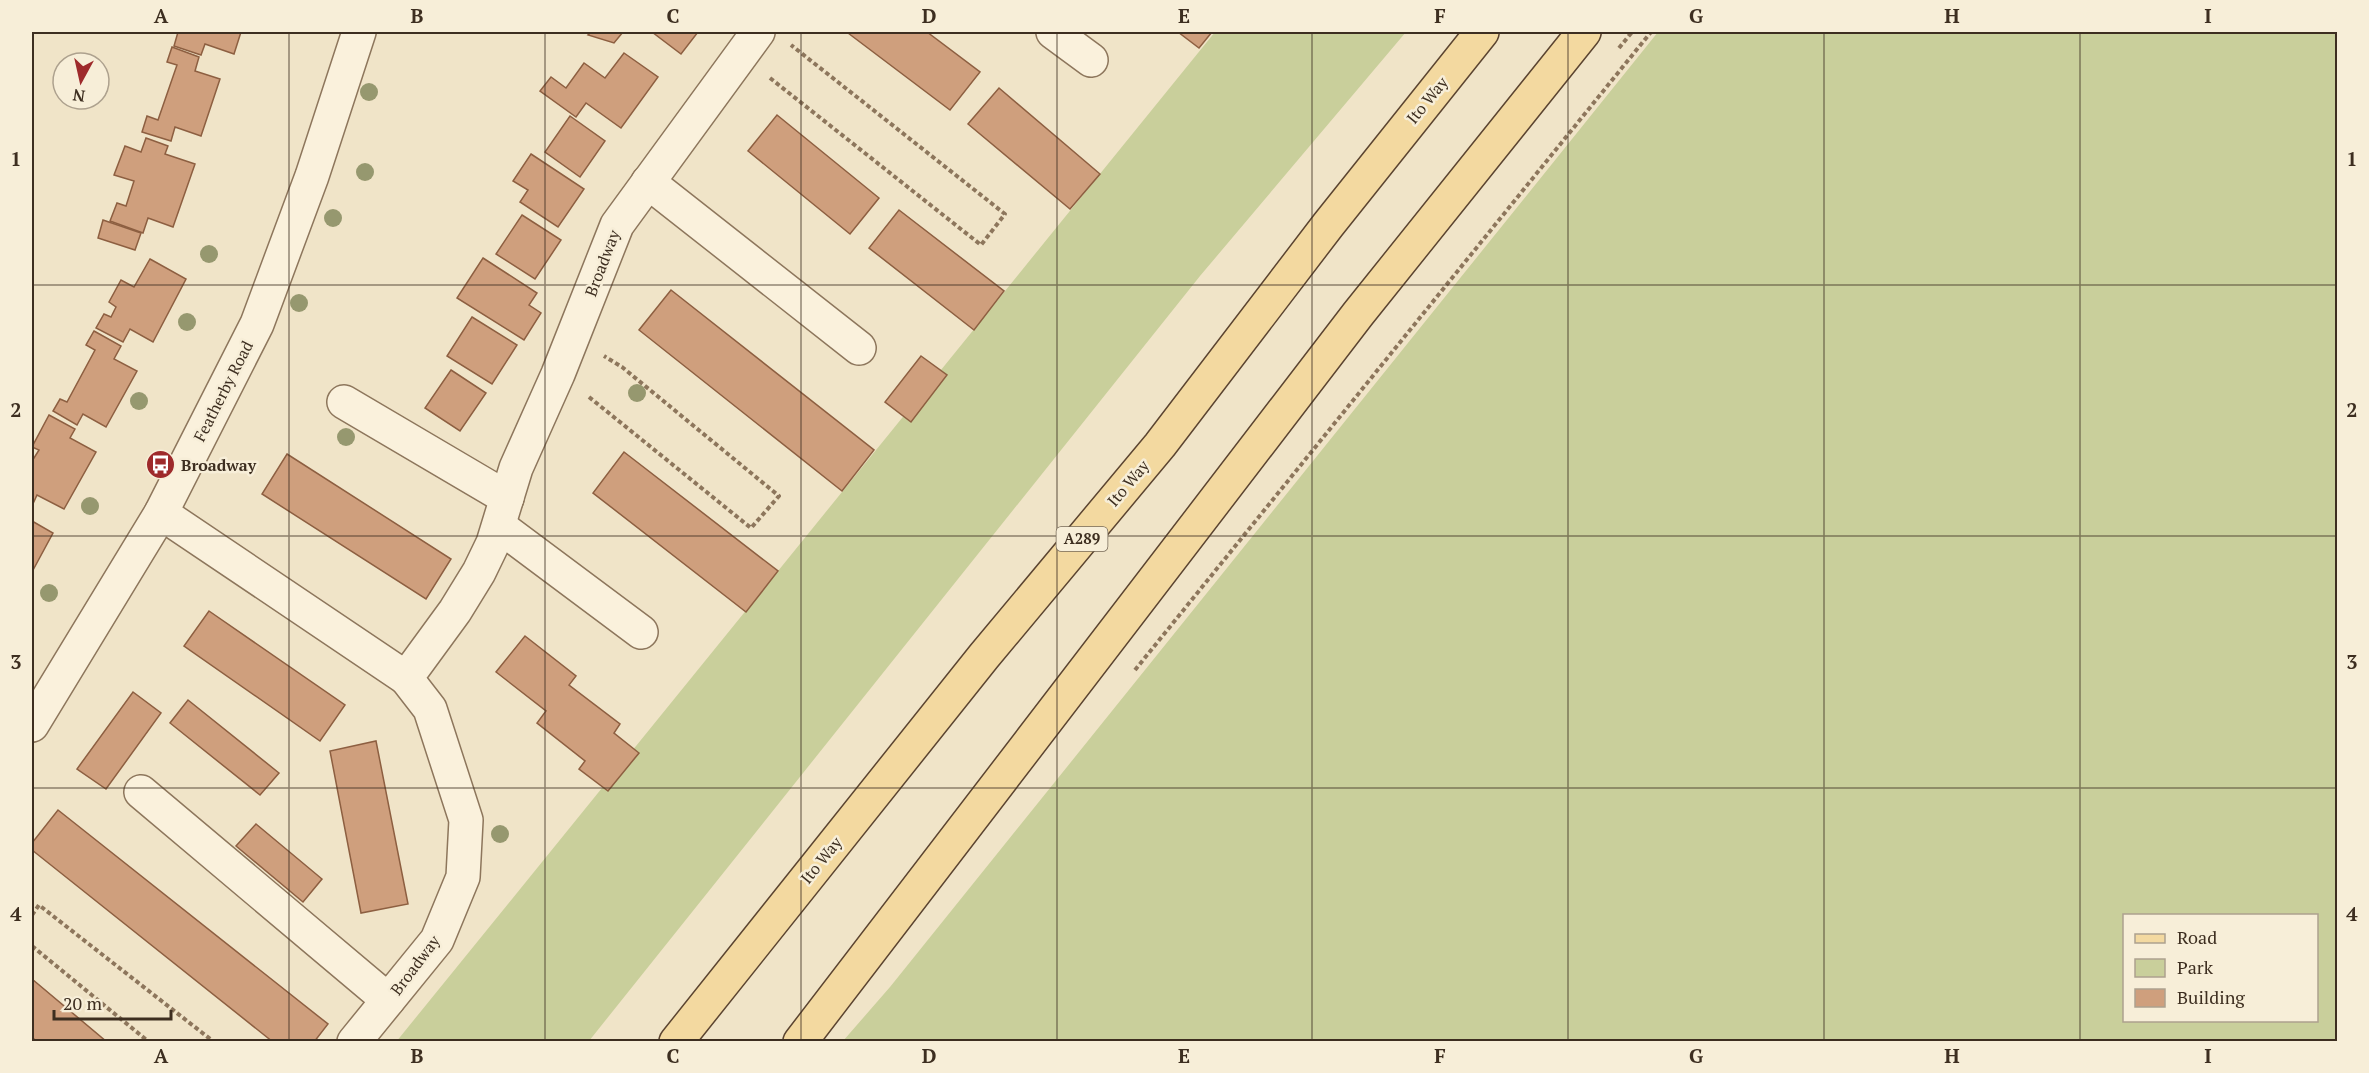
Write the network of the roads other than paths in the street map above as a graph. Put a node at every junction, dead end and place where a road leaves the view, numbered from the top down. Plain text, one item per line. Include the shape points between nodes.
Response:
1 (359, 32) edge
2 (1053, 32) edge
3 (1482, 32) edge
4 (1584, 32) edge
5 (761, 42) edge
6 (1091, 60) dead end
7 (648, 182) junction
8 (859, 348) dead end
9 (344, 402) dead end
10 (503, 512) junction
11 (161, 513) junction
12 (641, 632) dead end
13 (406, 678) junction
14 (32, 725) edge
15 (141, 792) dead end
16 (388, 1000) junction
17 (354, 1041) edge
18 (676, 1041) edge
19 (800, 1041) edge

1 - 11 street, Featherby Road via 312,176 257,324
2 - 6 street
3 - 18 main road, Ito Way / A289 via 1160,445 984,656
4 - 19 main road via 1358,314
5 - 7 street, Broadway
7 - 8 street
7 - 10 street, Broadway via 617,225 555,382 516,468
9 - 10 street
10 - 12 street
10 - 13 street, Broadway via 474,581
11 - 13 street, Broadway
11 - 14 street, Featherby Road
13 - 16 street, Broadway via 430,709 466,820 463,877 437,940
15 - 16 street
16 - 17 street, Broadway

